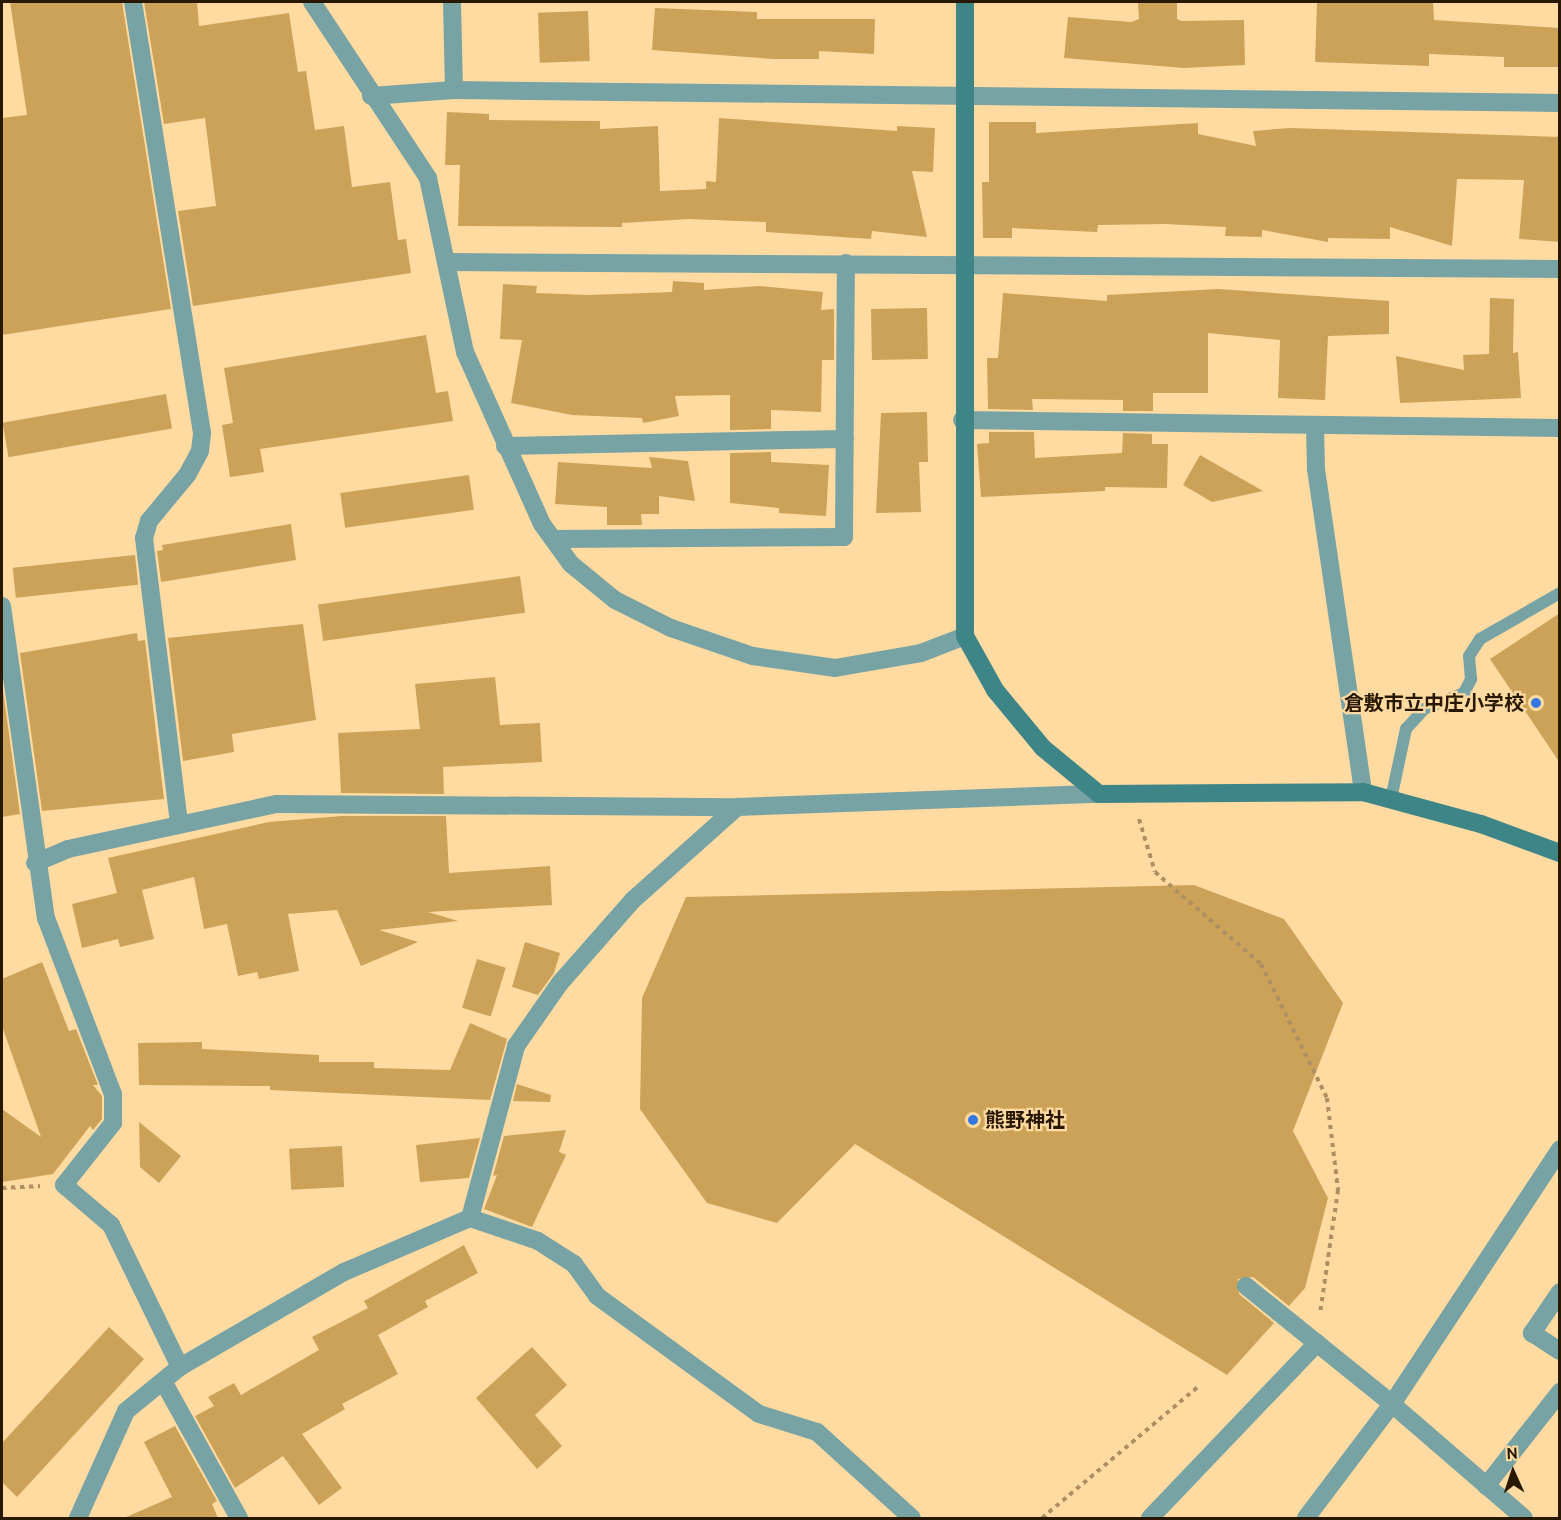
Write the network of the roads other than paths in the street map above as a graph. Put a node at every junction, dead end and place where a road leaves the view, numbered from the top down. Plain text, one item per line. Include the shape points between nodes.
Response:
1 (133, 2) edge
2 (312, 2) edge
3 (452, 2) edge
4 (964, 2) edge
5 (454, 90) junction
6 (964, 95) junction
7 (371, 96) junction
8 (1560, 103) edge
9 (446, 262) junction
10 (846, 263) junction
11 (963, 263) junction
12 (1560, 269) edge
13 (962, 420) junction
14 (1315, 427) junction
15 (1560, 428) edge
16 (845, 439) junction
17 (505, 446) junction
18 (553, 539) junction
19 (1560, 593) edge
20 (2, 606) edge
21 (965, 636) junction
22 (1363, 792) junction
23 (1099, 794) junction
24 (1391, 799) junction
25 (737, 807) junction
26 (179, 824) junction
27 (1560, 853) edge
28 (35, 863) junction
29 (1560, 1149) edge
30 (470, 1218) junction
31 (1246, 1286) dead end
32 (1560, 1292) edge
33 (1317, 1343) junction
34 (1560, 1351) edge
35 (180, 1367) junction
36 (163, 1381) junction
37 (1560, 1392) edge
38 (1392, 1404) junction
39 (1486, 1486) junction
40 (78, 1518) edge
41 (239, 1518) edge
42 (912, 1518) edge
43 (1150, 1518) edge
44 (1306, 1518) edge
45 (1524, 1518) edge

1 - 26 street via 202,435 200,451 188,475 149,521 144,538
2 - 7 street
3 - 5 street
4 - 6 street
5 - 6 street
5 - 7 street
6 - 8 street
6 - 11 street
7 - 9 street via 428,178
9 - 10 street
9 - 17 street via 465,352
10 - 11 street
10 - 16 street
11 - 12 street
11 - 13 street
13 - 14 street
13 - 21 street
14 - 15 street
14 - 22 street via 1316,469
16 - 17 street
16 - 18 street via 844,537
17 - 18 street
18 - 21 street via 571,564 615,600 671,628 753,656 835,668 921,653
19 - 24 lane via 1480,639 1469,656 1471,679 1464,693 1424,709 1406,729
20 - 28 street
21 - 23 street via 995,690 1043,748
22 - 23 street
22 - 24 street
23 - 25 street
24 - 27 street via 1481,824
25 - 26 street via 276,804
25 - 30 street via 633,900 560,983 516,1046
26 - 28 street via 68,849
28 - 35 street via 46,918 113,1094 113,1123 64,1185 111,1225
29 - 38 street
30 - 35 street via 344,1272
30 - 42 street via 538,1241 574,1264 597,1296 759,1414 817,1432
31 - 33 street
32 - 34 street via 1532,1333
33 - 38 street
33 - 43 street
35 - 36 street
36 - 40 street via 126,1411
36 - 41 street
37 - 39 street
38 - 39 street
38 - 44 street
39 - 45 street

